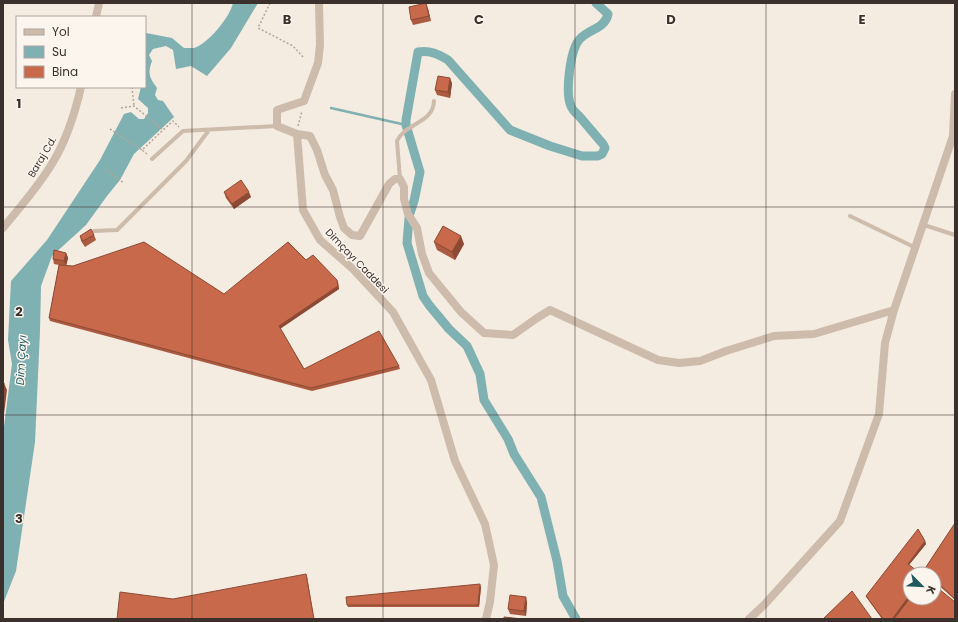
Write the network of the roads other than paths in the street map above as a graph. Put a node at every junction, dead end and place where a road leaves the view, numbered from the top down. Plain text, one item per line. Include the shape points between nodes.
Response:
1 (99, 3) edge
2 (319, 3) edge
3 (96, 16) edge
4 (81, 88) edge
5 (955, 94) edge
6 (434, 101) dead end
7 (277, 126) junction
8 (210, 130) junction
9 (297, 134) junction
10 (152, 159) road end
11 (400, 179) junction
12 (850, 216) dead end
13 (924, 225) junction
14 (3, 228) edge
15 (94, 231) edge
16 (955, 235) edge
17 (916, 248) junction
18 (894, 310) junction
19 (486, 619) edge
20 (749, 619) edge

1 - 3 street
2 - 7 street via 318,63 304,101 277,110
4 - 14 street, Baraj Cd. via 69,130 53,162
5 - 13 street via 953,136
6 - 11 lane via 434,109 430,115 404,130 397,141
7 - 8 lane
7 - 9 street
8 - 10 lane via 183,131
8 - 15 lane via 186,161 117,230
9 - 11 street via 310,136 333,190 344,228 352,235 360,236 389,184 395,179
9 - 19 street, Dimçayı Caddesi via 304,210 320,240 353,269 393,312 431,380 455,461 485,524 494,565
11 - 18 street via 409,216 417,228 422,254 430,273 461,312 484,333 513,335 550,310 658,360 679,363 700,361 774,336 814,334
12 - 17 lane
13 - 16 lane
13 - 17 street
17 - 18 street
18 - 20 street via 885,342 879,414 840,521

